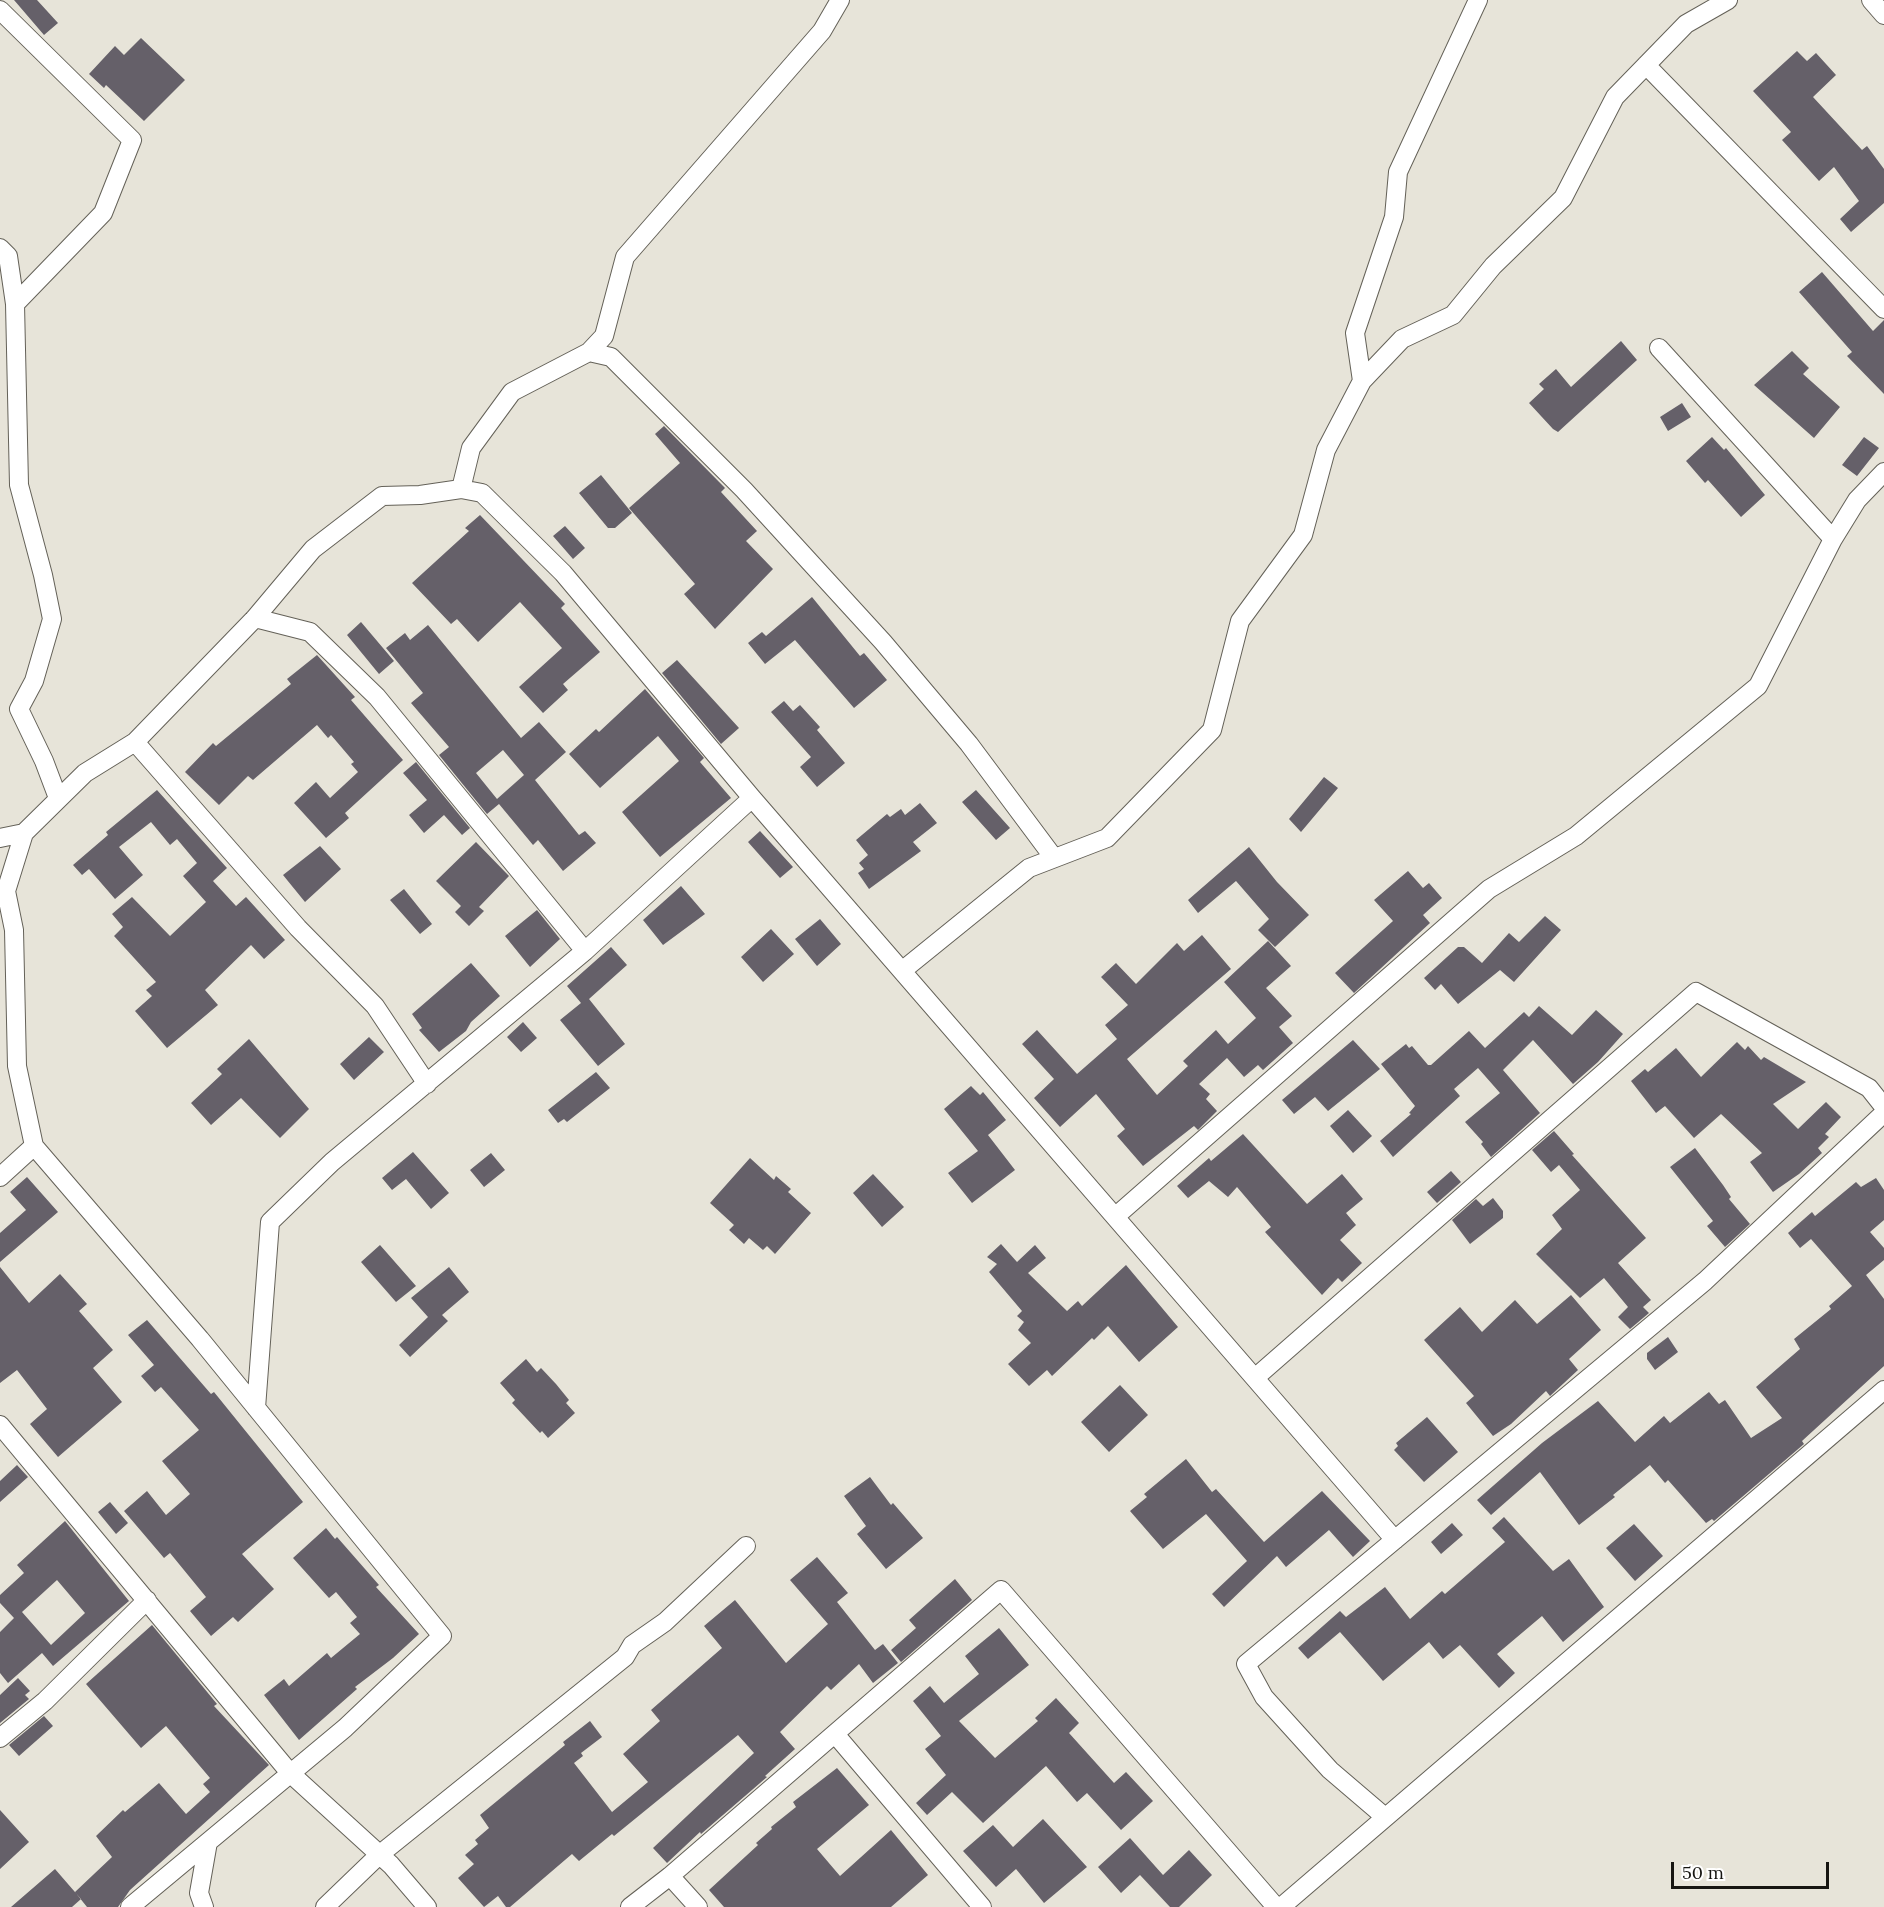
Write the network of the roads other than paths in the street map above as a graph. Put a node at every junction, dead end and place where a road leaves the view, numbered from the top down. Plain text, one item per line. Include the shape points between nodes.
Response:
1 (840, 0) edge
2 (1478, 0) edge
3 (1728, 0) edge
4 (1871, 0) edge
5 (0, 10) edge
6 (1884, 15) edge
7 (1646, 65) junction
8 (0, 248) edge
9 (15, 304) junction
10 (1884, 309) edge
11 (1659, 348) dead end
12 (588, 352) junction
13 (1362, 381) junction
14 (1884, 472) edge
15 (460, 489) junction
16 (1833, 538) junction
17 (255, 618) junction
18 (135, 742) junction
19 (58, 798) junction
20 (752, 798) junction
21 (24, 833) junction
22 (0, 838) edge
23 (1054, 858) junction
24 (585, 951) junction
25 (903, 970) junction
26 (427, 1084) junction
27 (1884, 1107) edge
28 (1884, 1113) edge
29 (34, 1146) junction
30 (0, 1177) edge
31 (1116, 1216) junction
32 (1256, 1377) junction
33 (1884, 1390) edge
34 (256, 1408) junction
35 (4, 1437) edge
36 (1395, 1540) junction
37 (746, 1546) dead end
38 (147, 1600) junction
39 (835, 1734) junction
40 (0, 1738) edge
41 (290, 1773) junction
42 (1385, 1817) junction
43 (208, 1842) junction
44 (379, 1855) junction
45 (670, 1876) junction
46 (130, 1907) edge
47 (204, 1907) edge
48 (325, 1907) edge
49 (427, 1907) edge
50 (630, 1907) edge
51 (698, 1907) edge
52 (982, 1907) edge
53 (1279, 1907) edge

1 - 12 street via 822,31 625,257 603,336
2 - 13 street via 1398,172 1394,217 1355,333
3 - 7 street via 1686,24
4 - 6 street
5 - 9 street via 132,140 103,213
7 - 10 street
7 - 13 street via 1615,97 1563,198 1493,266 1453,315 1402,339
8 - 9 street via 8,256
9 - 19 street via 19,485 52,619 34,681 19,709
11 - 16 street
12 - 15 street via 513,392 471,448
12 - 23 street via 611,357 744,489 969,744
13 - 23 street via 1326,450 1303,535 1240,621 1212,730 1107,838
14 - 16 street via 1857,500
15 - 17 street via 382,496 313,549
15 - 20 street via 482,494 563,573
16 - 31 street via 1758,686 1576,836 1490,889
17 - 18 street
17 - 24 street via 310,632 378,697
18 - 19 street via 86,773
18 - 26 street via 298,928 375,1006
19 - 21 street
20 - 24 street
20 - 25 street
21 - 22 street
21 - 29 street via 6,891 14,930 17,1066
23 - 25 street via 1029,868
24 - 26 street
25 - 31 street
26 - 34 street via 333,1162 270,1222
27 - 32 street via 1869,1088 1696,992
28 - 36 street via 1705,1281
29 - 30 street
29 - 34 street
31 - 32 street
32 - 36 street
33 - 42 street
34 - 41 street via 442,1636 345,1728
35 - 38 street
36 - 42 street via 1246,1664 1264,1697 1330,1770
37 - 44 street via 665,1622 632,1645 625,1657
38 - 40 street via 45,1701
38 - 41 street
39 - 45 street
39 - 52 street
39 - 53 street via 1001,1590
41 - 43 street
41 - 44 street
42 - 53 street
43 - 46 street
43 - 47 street via 198,1893
44 - 48 street
44 - 49 street
45 - 50 street
45 - 51 street

